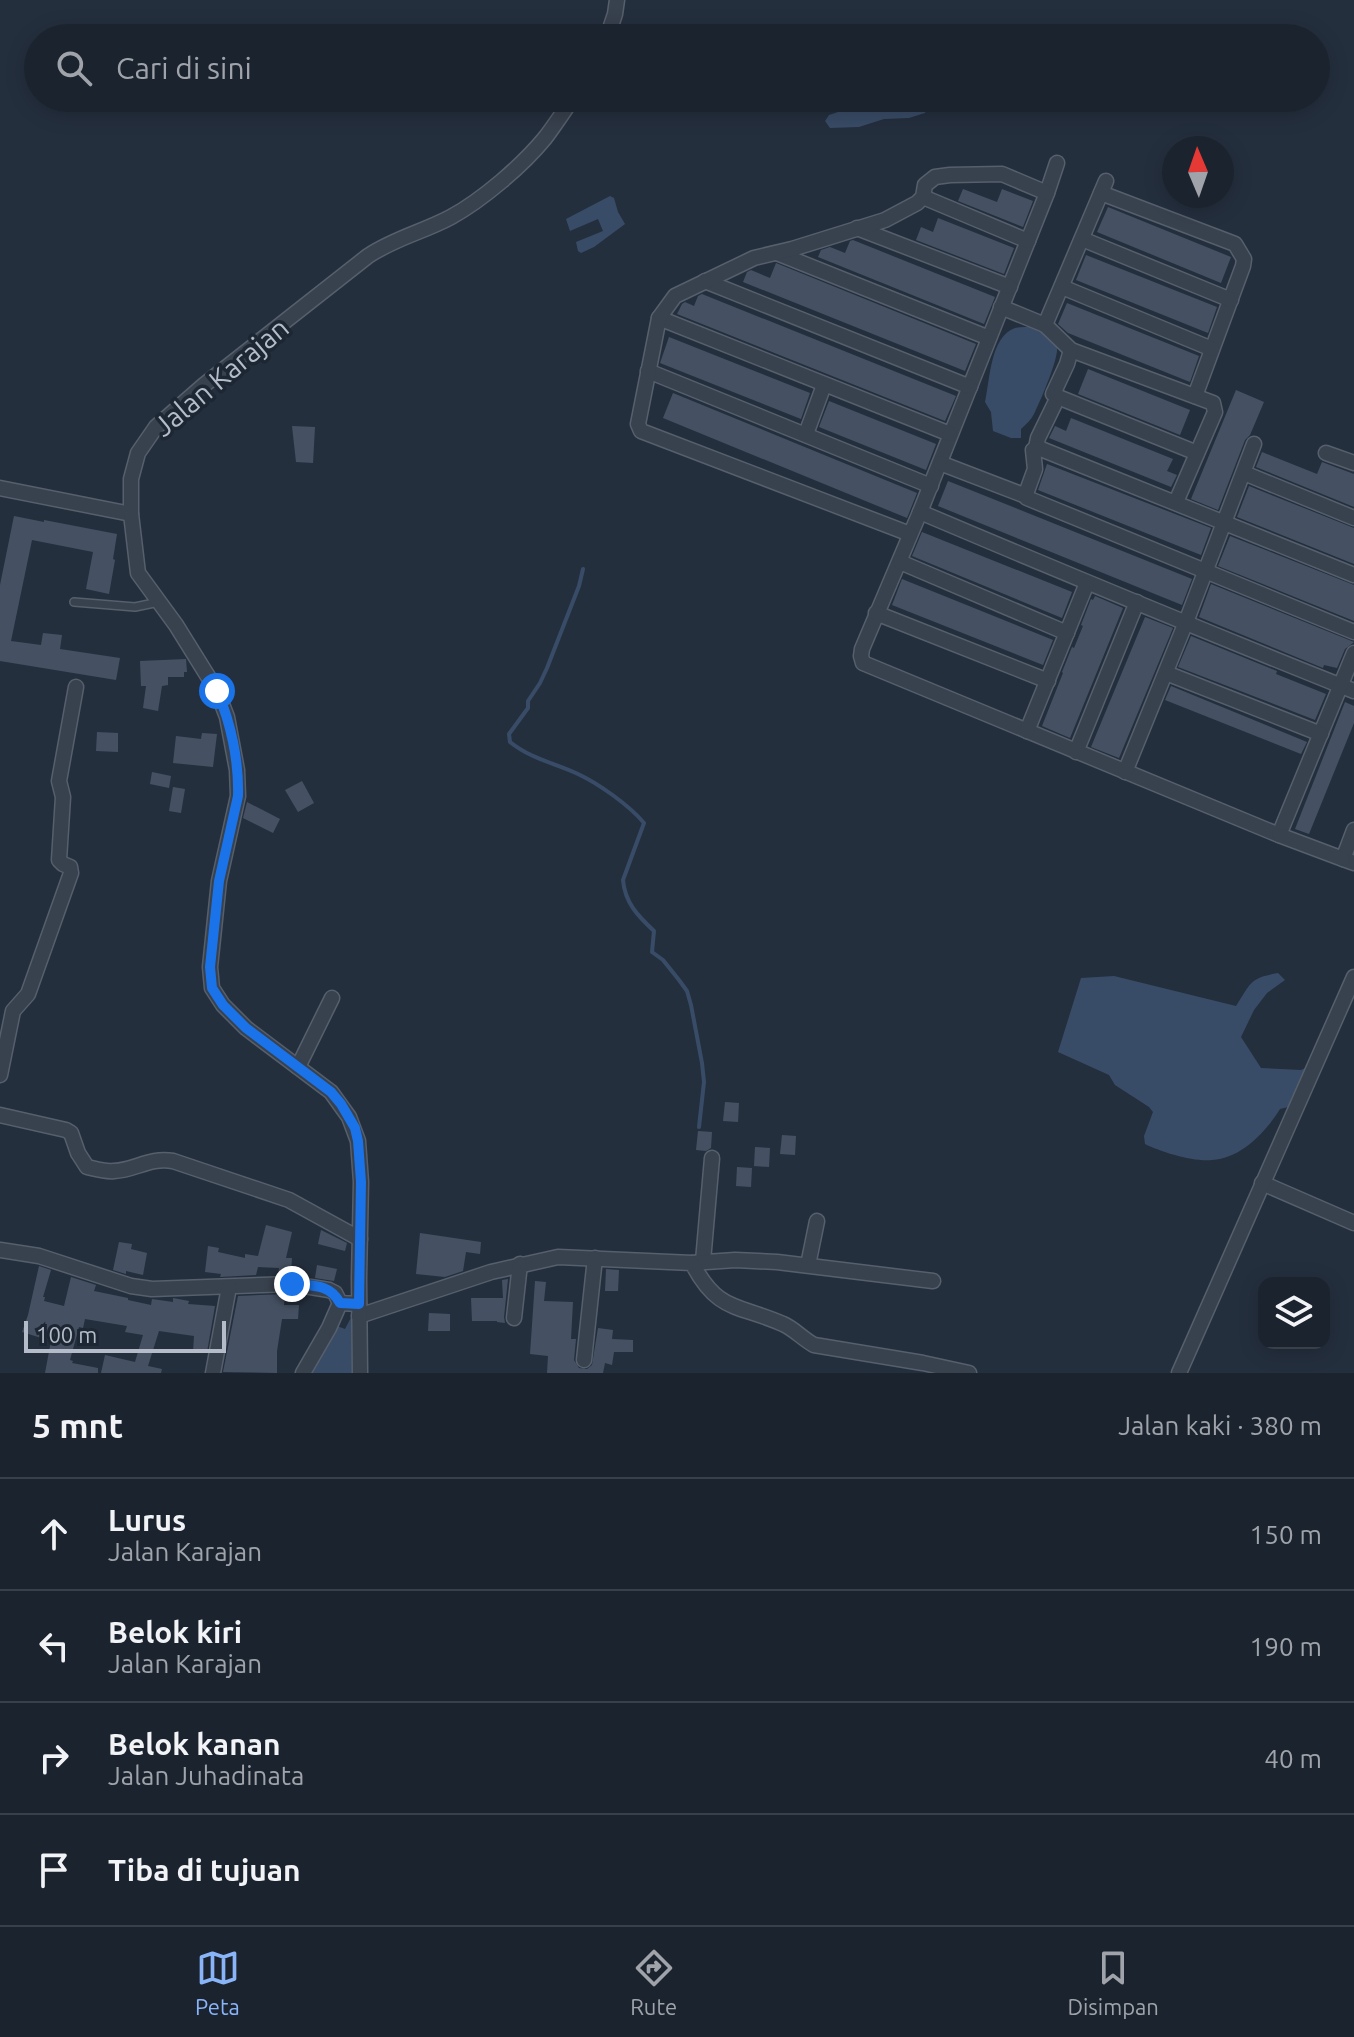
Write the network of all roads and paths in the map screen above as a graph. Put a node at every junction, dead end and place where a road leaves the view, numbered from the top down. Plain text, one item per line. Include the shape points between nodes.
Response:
1 (617, 0) edge
2 (612, 24) edge
3 (563, 112) edge
4 (1057, 163) dead end
5 (1047, 193) junction
6 (923, 197) junction
7 (857, 228) junction
8 (1082, 239) junction
9 (1028, 241) junction
10 (777, 253) junction
11 (705, 281) junction
12 (1010, 287) junction
13 (1062, 287) junction
14 (1231, 300) junction
15 (1001, 307) junction
16 (659, 318) junction
17 (1045, 325) junction
18 (989, 338) junction
19 (1212, 349) junction
20 (1071, 350) junction
21 (648, 371) junction
22 (824, 385) junction
23 (970, 387) junction
24 (1195, 396) junction
25 (1058, 397) junction
26 (806, 434) junction
27 (950, 434) junction
28 (1254, 444) dead end
29 (1036, 448) junction
30 (1197, 453) junction
31 (1326, 453) dead end
32 (940, 463) junction
33 (1354, 463) edge
34 (1244, 473) junction
35 (931, 486) junction
36 (0, 488) edge
37 (1026, 496) junction
38 (1176, 502) junction
39 (920, 512) junction
40 (131, 514) junction
41 (1354, 518) edge
42 (1224, 521) junction
43 (910, 534) junction
44 (900, 562) junction
45 (1206, 571) junction
46 (1354, 575) edge
47 (1087, 583) junction
48 (74, 602) dead end
49 (159, 602) junction
50 (1137, 602) junction
51 (876, 613) junction
52 (1186, 622) junction
53 (1354, 632) edge
54 (1067, 633) junction
55 (1354, 653) edge
56 (1166, 673) junction
57 (1048, 681) junction
58 (76, 687) dead end
59 (1347, 688) edge
60 (1027, 731) junction
61 (1321, 734) junction
62 (1076, 752) junction
63 (1125, 772) junction
64 (1354, 830) edge
65 (1279, 835) junction
66 (1348, 861) edge
67 (1354, 977) edge
68 (332, 998) dead end
69 (298, 1067) junction
70 (0, 1075) edge
71 (0, 1115) edge
72 (712, 1158) dead end
73 (1262, 1183) junction
74 (817, 1221) dead end
75 (1354, 1223) edge
76 (360, 1239) junction
77 (0, 1250) edge
78 (595, 1258) junction
79 (698, 1262) junction
80 (520, 1264) junction
81 (808, 1265) junction
82 (933, 1281) dead end
83 (229, 1287) junction
84 (340, 1303) junction
85 (359, 1310) junction
86 (514, 1318) dead end
87 (584, 1360) dead end
88 (213, 1373) edge
89 (303, 1373) edge
90 (360, 1373) edge
91 (969, 1373) edge
92 (1179, 1373) edge

1 - 2 street
3 - 40 street, Jalan Karajan via 543,140 473,204 385,244 156,427 135,461
4 - 5 street
5 - 6 street via 1002,174 950,175 927,181
5 - 9 street
6 - 7 street via 885,220
6 - 9 street
7 - 10 street
7 - 12 street
8 - 13 street
8 - 14 street
8 - 14 street via 1104,187 1235,244 1244,259
9 - 12 street
10 - 11 street
10 - 18 street
11 - 16 street via 675,296
11 - 23 street
12 - 15 street
13 - 17 street
13 - 19 street
14 - 19 street
15 - 17 street
15 - 18 street
16 - 21 street
16 - 22 street
17 - 20 street
18 - 23 street
19 - 24 street
20 - 24 street
20 - 25 street via 1053,394
21 - 26 street
21 - 43 street via 641,431
22 - 26 street
22 - 27 street
23 - 27 street
24 - 30 street via 1213,403 1215,412
25 - 29 street
25 - 30 street
26 - 35 street
27 - 32 street
28 - 34 street
29 - 37 street
29 - 38 street
30 - 38 street
31 - 33 street
32 - 35 street
32 - 37 street
34 - 41 street
34 - 42 street
35 - 39 street
36 - 40 street
37 - 45 street
38 - 42 street
39 - 43 street
39 - 47 street
40 - 49 street, Jalan Karajan via 138,573
42 - 45 street
42 - 46 street
43 - 44 street
44 - 51 street
44 - 54 street
45 - 52 street
45 - 53 street
47 - 50 street
47 - 54 street
48 - 49 lane via 135,607
49 - 69 street, Jalan Karajan via 217,691 237,770 238,796 219,881 212,988 246,1028
50 - 52 street
50 - 62 street
51 - 57 street
51 - 60 street via 862,649 863,663
52 - 56 street
52 - 59 street
54 - 57 street
55 - 59 street
56 - 61 street
56 - 63 street
57 - 60 street
58 - 70 street via 59,781 59,860 70,867 70,876 28,994 13,1011
59 - 61 street
60 - 62 street
61 - 65 street
62 - 63 street
63 - 65 street
64 - 66 street
65 - 66 street
67 - 73 street
68 - 69 street
69 - 76 street, Jalan Karajan via 331,1092 355,1128
71 - 76 street via 66,1130 87,1167 110,1172 154,1160 173,1161 289,1200
72 - 79 street
73 - 75 street
73 - 92 street
74 - 81 street
76 - 85 street, Jalan Karajan
77 - 83 street via 39,1256 141,1288
78 - 79 street
78 - 80 street
78 - 87 street
79 - 81 street
79 - 91 street via 705,1286 722,1302 787,1325 814,1345
80 - 85 street
80 - 86 street
81 - 82 street
83 - 84 street via 323,1288 335,1293
83 - 88 street
84 - 85 street
84 - 89 street
85 - 90 street, Jalan Karajan

